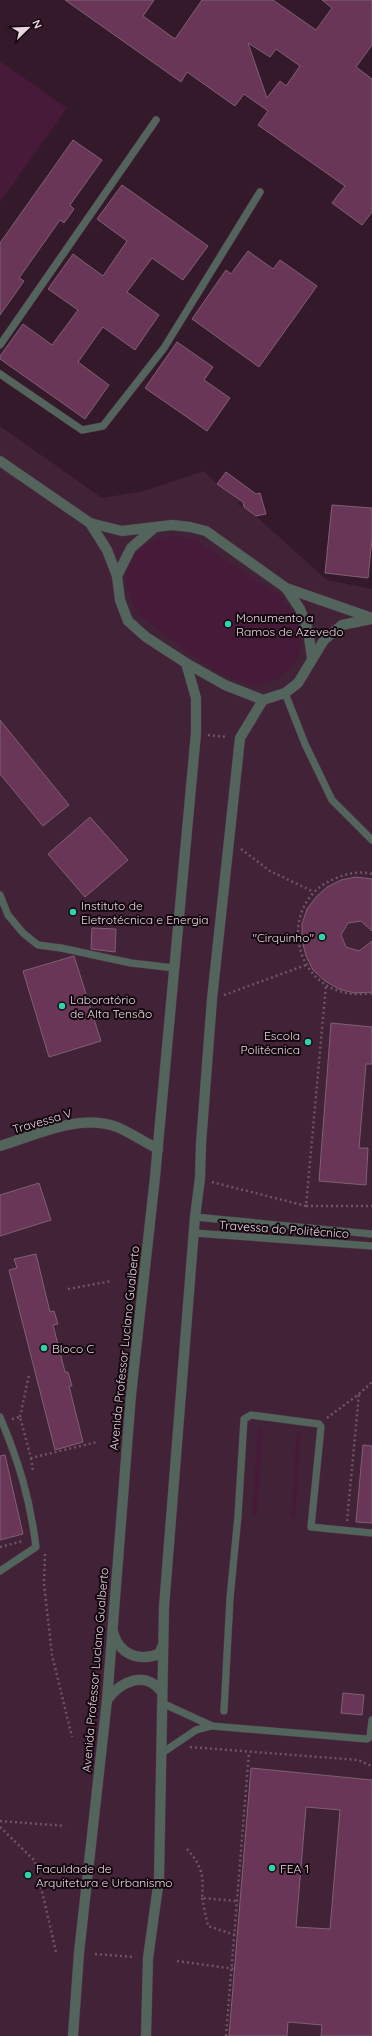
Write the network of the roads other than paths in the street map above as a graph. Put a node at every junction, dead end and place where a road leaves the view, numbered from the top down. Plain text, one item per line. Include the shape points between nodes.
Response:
1 (156, 120) dead end
2 (260, 192) dead end
3 (0, 345) edge
4 (0, 374) edge
5 (0, 461) edge
6 (90, 523) junction
7 (154, 528) junction
8 (117, 576) junction
9 (286, 588) junction
10 (372, 618) edge
11 (312, 658) junction
12 (186, 663) junction
13 (285, 693) junction
14 (263, 700) junction
15 (372, 840) edge
16 (0, 896) edge
17 (174, 968) junction
18 (0, 1146) edge
19 (158, 1149) junction
20 (196, 1217) junction
21 (194, 1233) junction
22 (372, 1234) edge
23 (372, 1246) edge
24 (1, 1420) edge
25 (372, 1533) edge
26 (0, 1571) edge
27 (112, 1630) junction
28 (162, 1647) junction
29 (161, 1690) junction
30 (107, 1700) junction
31 (162, 1703) junction
32 (224, 1711) dead end
33 (372, 1720) edge
34 (212, 1726) junction
35 (162, 1753) junction
36 (74, 2036) edge
37 (146, 2036) edge

1 - 3 lane
2 - 4 lane via 164,348 103,426 82,430
5 - 6 street
6 - 7 street via 122,531
6 - 8 street via 107,550
7 - 8 street via 131,548
7 - 9 street via 172,525 206,532
8 - 12 street via 120,600 128,621 146,637
9 - 10 street
9 - 11 street via 308,630
10 - 11 street via 342,625 324,640
11 - 13 street via 298,683
12 - 14 street via 225,685
12 - 17 street, Avenida Professor Luciano Gualberto via 196,698 196,733
13 - 14 street
13 - 15 lane via 305,744 332,800
14 - 20 street via 240,738 212,999
16 - 17 lane via 8,916 38,945
17 - 19 street, Avenida Professor Luciano Gualberto
18 - 19 street, Travessa V via 73,1124 95,1122 116,1127
19 - 27 street, Avenida Professor Luciano Gualberto via 131,1395
20 - 21 street
20 - 22 lane, Travessa do Politécnico
21 - 23 lane, Travessa do Politécnico
21 - 28 street
24 - 26 lane via 17,1458 33,1516 36,1548
25 - 32 lane via 311,1528 321,1427 319,1424 251,1415 244,1419
27 - 28 street via 119,1646 133,1656 151,1657 159,1654
27 - 30 street, Avenida Professor Luciano Gualberto
28 - 29 street
29 - 30 street via 156,1684 134,1680 113,1690
29 - 31 street
30 - 36 street, Avenida Professor Luciano Gualberto via 80,1953
31 - 34 lane
31 - 35 street
33 - 34 lane via 370,1736 367,1739
34 - 35 lane via 196,1730
35 - 37 street via 159,1879 148,1958

